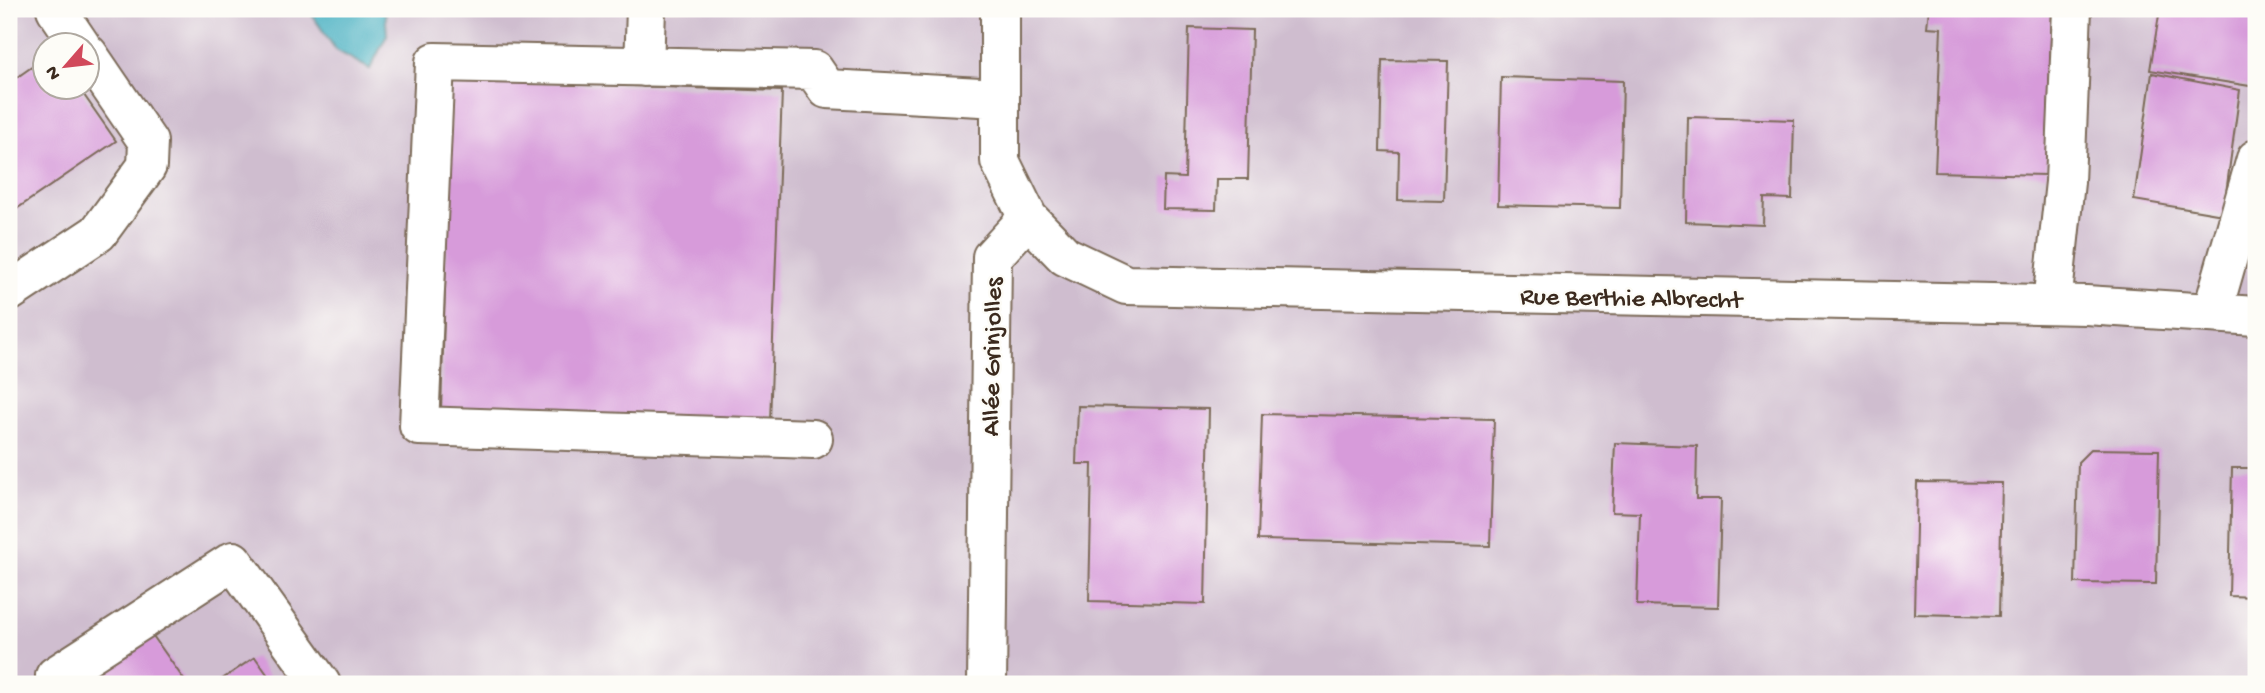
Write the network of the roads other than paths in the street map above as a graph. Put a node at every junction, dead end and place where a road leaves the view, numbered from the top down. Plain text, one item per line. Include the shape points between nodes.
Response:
1 (56, 9) edge
2 (646, 9) edge
3 (1000, 9) edge
4 (2072, 9) edge
5 (72, 32) edge
6 (644, 66) junction
7 (102, 75) edge
8 (1000, 98) junction
9 (2256, 159) edge
10 (1028, 218) junction
11 (9, 292) edge
12 (2052, 304) junction
13 (2212, 313) junction
14 (2256, 316) edge
15 (813, 439) dead end
16 (979, 676) edge
17 (60, 684) edge
18 (321, 684) edge

1 - 5 street
2 - 6 street
3 - 8 street
4 - 12 street via 2065,182
6 - 8 street via 814,70 827,89
6 - 15 street via 435,62 419,426
7 - 11 street via 148,142 147,166 98,233
8 - 10 street via 1000,162
9 - 13 street
10 - 12 street, Rue Berthie Albrecht via 1066,256 1126,285
10 - 16 street, Allée Grinjolles via 992,257
12 - 13 street, Rue Berthie Albrecht
13 - 14 street, Rue Berthie Albrecht
17 - 18 street via 55,676 233,561

